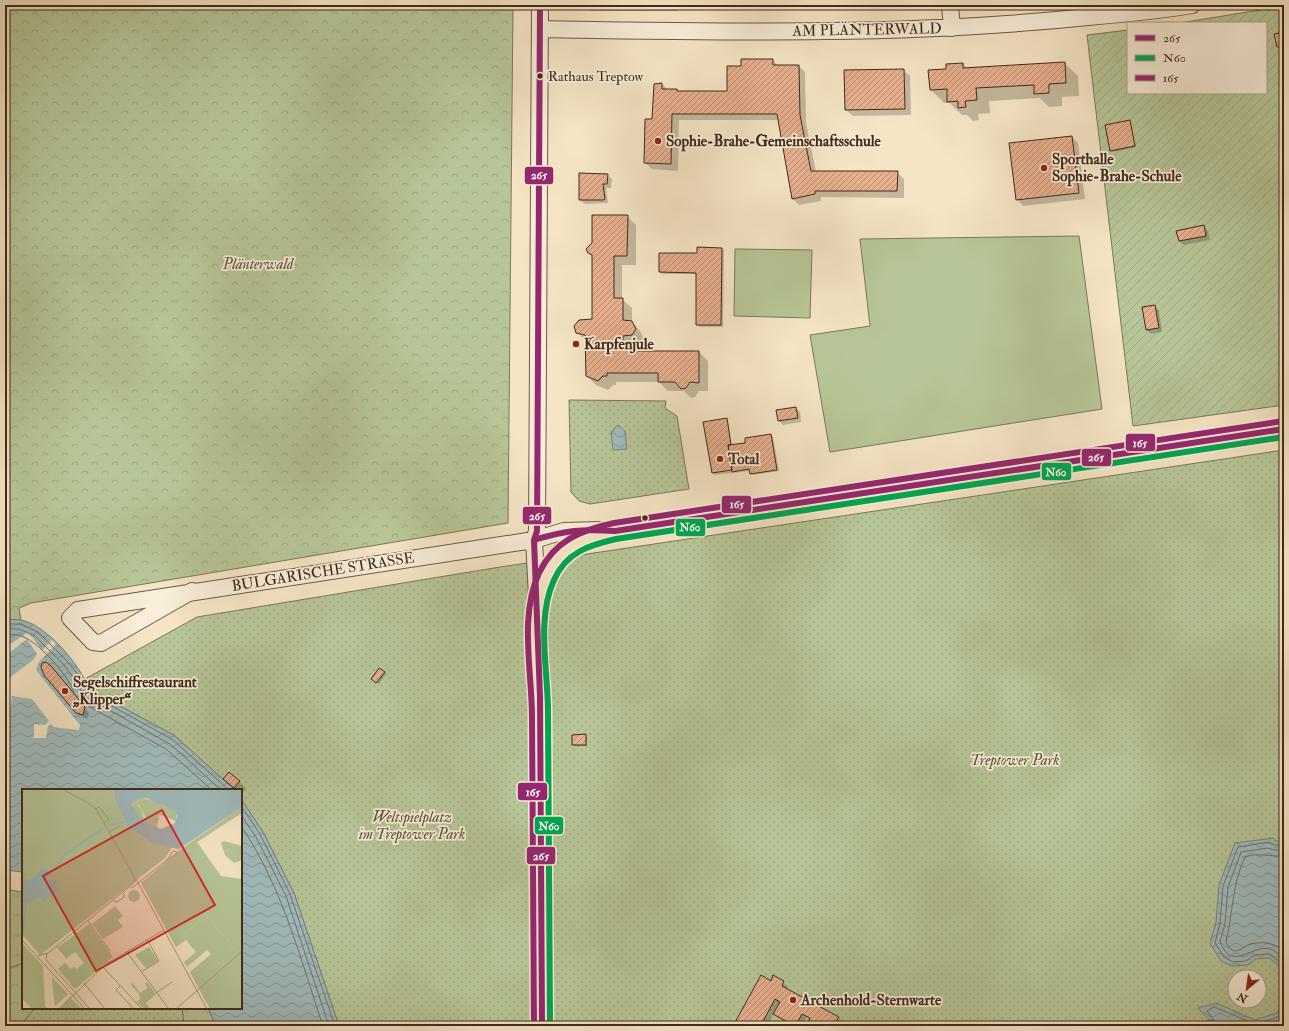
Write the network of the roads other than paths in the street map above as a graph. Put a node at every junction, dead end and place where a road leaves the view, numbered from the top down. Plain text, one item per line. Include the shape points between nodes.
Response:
1 (540, 5) edge
2 (950, 5) edge
3 (1192, 5) edge
4 (540, 28) junction
5 (952, 28) junction
6 (1284, 428) edge
7 (615, 531) junction
8 (534, 540) junction
9 (192, 591) junction
10 (537, 609) junction
11 (542, 1026) edge

1 - 4 street
2 - 5 street
3 - 5 street, AM PLÄNTERWALD via 1071,19
4 - 5 street, AM PLÄNTERWALD via 726,32 847,32
4 - 8 street via 537,531
6 - 7 main road, BULGARISCHE STRASSE
7 - 8 street, BULGARISCHE STRASSE via 564,531
7 - 10 main road via 580,539 570,545 559,556 546,577
8 - 9 street, BULGARISCHE STRASSE
8 - 10 street
9 - 9 street, BULGARISCHE STRASSE via 78,610 70,618 93,642 101,644
10 - 11 main road

